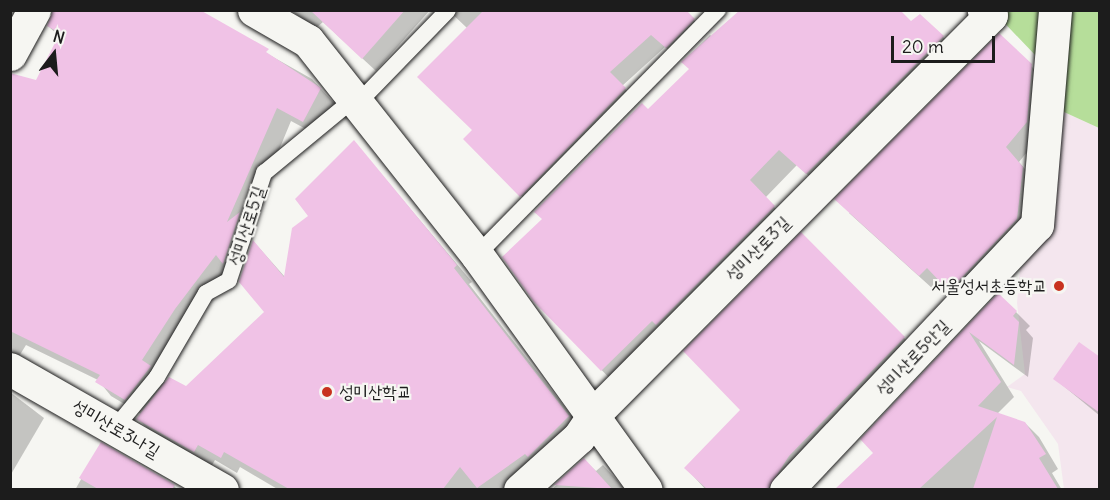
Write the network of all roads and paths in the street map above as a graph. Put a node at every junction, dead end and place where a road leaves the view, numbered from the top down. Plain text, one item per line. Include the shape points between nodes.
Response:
1 (34, 10) edge
2 (254, 10) edge
3 (448, 10) edge
4 (717, 10) edge
5 (984, 10) edge
6 (1055, 10) edge
7 (10, 54) edge
8 (358, 103) junction
9 (477, 255) junction
10 (10, 369) edge
11 (595, 413) junction
12 (115, 429) junction
13 (214, 488) edge
14 (520, 489) edge
15 (646, 489) edge
16 (786, 489) edge

1 - 7 street
2 - 8 street via 308,40
3 - 8 lane, 성미산로5길
4 - 9 lane
5 - 11 street, 성미산로3길 via 991,15
6 - 16 street, 성미산로5안길 via 1037,225
8 - 9 street
8 - 12 lane, 성미산로5길 via 344,107 264,173 229,280 206,293 157,377
9 - 11 street
10 - 12 street, 성미산로3나길
11 - 14 street, 성미산로3길 via 579,437
11 - 15 street
12 - 13 street, 성미산로3나길

